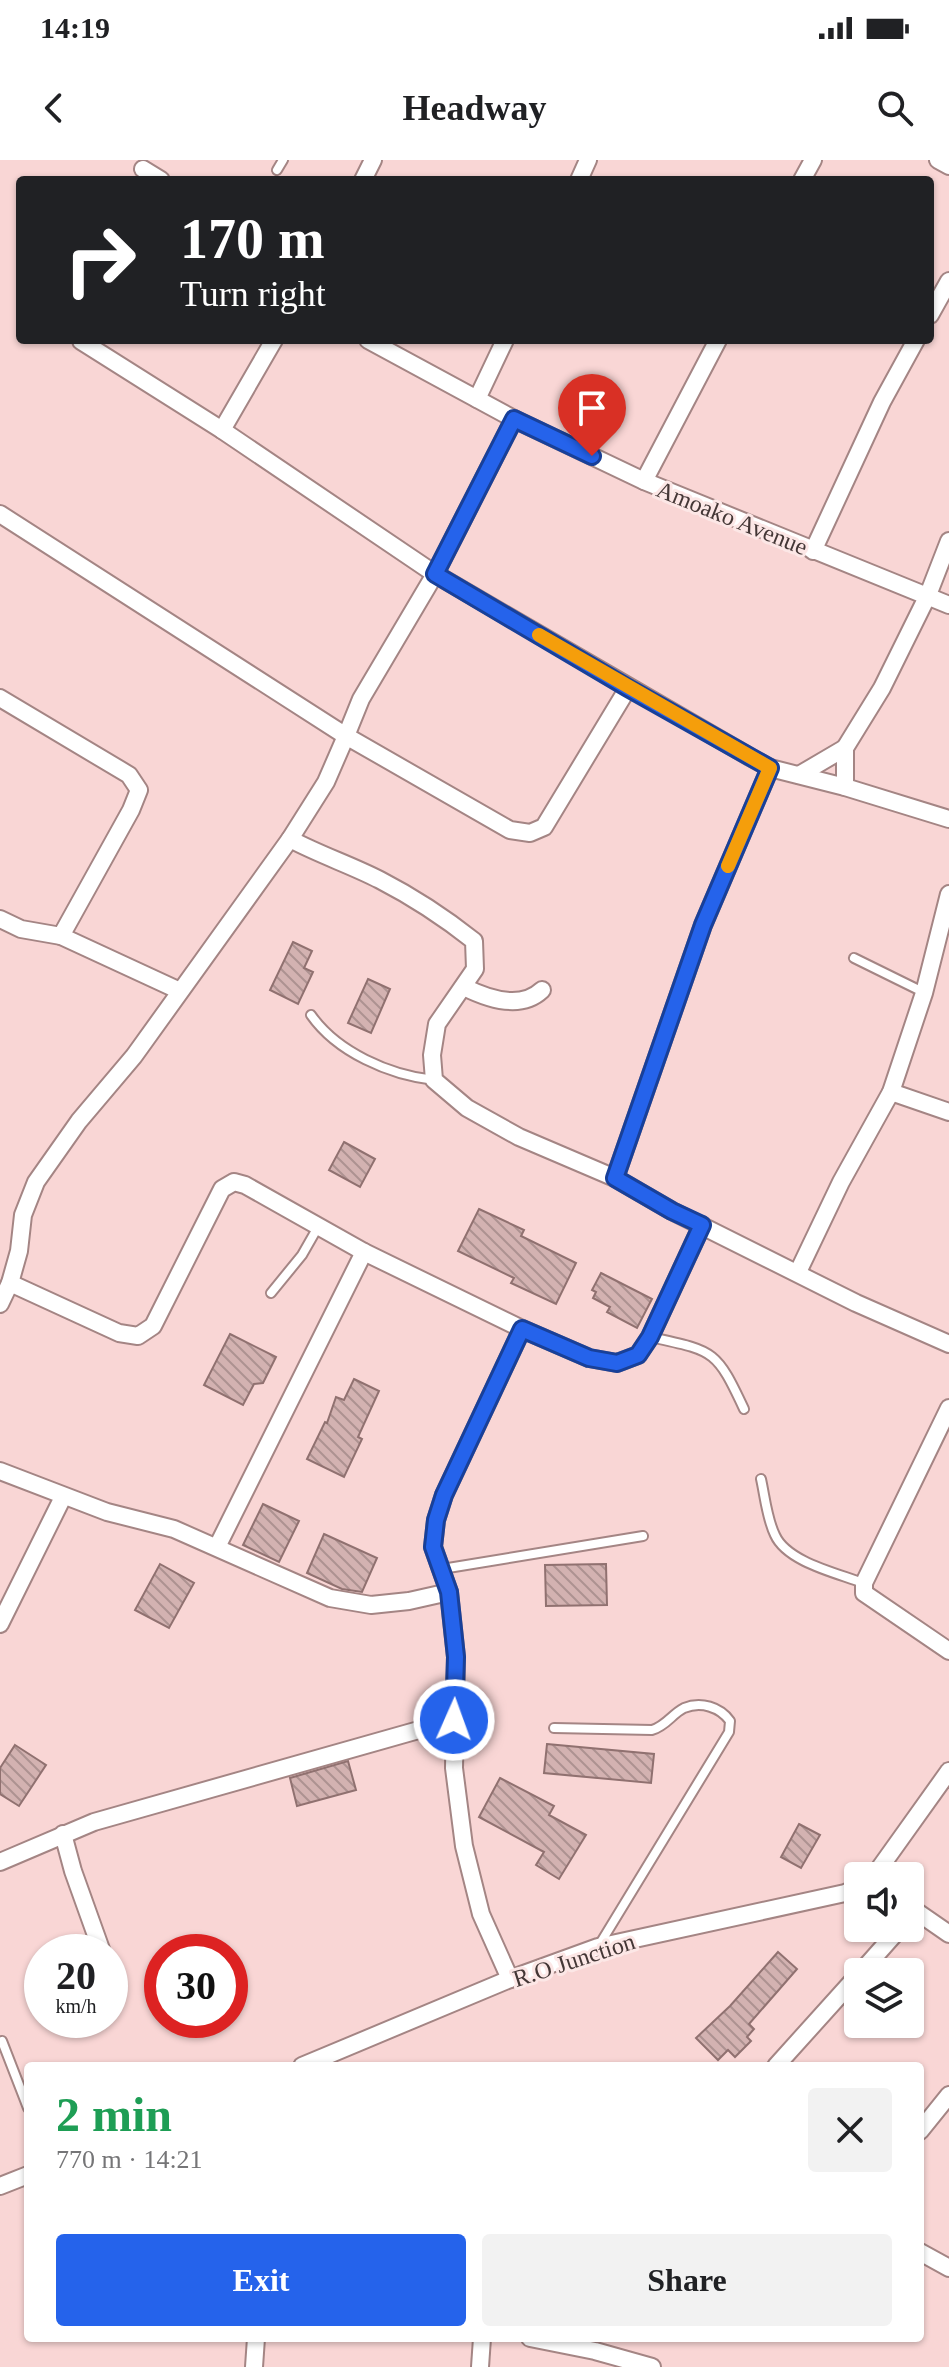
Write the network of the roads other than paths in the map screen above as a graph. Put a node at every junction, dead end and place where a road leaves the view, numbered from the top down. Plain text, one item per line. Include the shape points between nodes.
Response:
1 (283, 160) edge
2 (938, 160) edge
3 (949, 166) edge
4 (143, 169) dead end
5 (277, 170) dead end
6 (154, 176) edge
7 (949, 281) edge
8 (934, 308) edge
9 (86, 344) edge
10 (272, 344) edge
11 (375, 344) edge
12 (503, 344) edge
13 (716, 344) edge
14 (914, 344) edge
15 (477, 399) junction
16 (514, 419) junction
17 (222, 430) junction
18 (644, 481) junction
19 (0, 514) edge
20 (949, 541) edge
21 (813, 551) junction
22 (435, 574) junction
23 (928, 595) junction
24 (949, 605) edge
25 (628, 688) junction
26 (0, 698) edge
27 (346, 736) junction
28 (845, 748) junction
29 (770, 768) junction
30 (799, 775) junction
31 (845, 787) junction
32 (949, 819) edge
33 (290, 839) junction
34 (949, 894) edge
35 (0, 919) edge
36 (61, 936) junction
37 (854, 958) dead end
38 (464, 987) junction
39 (542, 990) dead end
40 (180, 991) junction
41 (924, 993) junction
42 (311, 1015) dead end
43 (434, 1080) junction
44 (891, 1092) junction
45 (949, 1112) edge
46 (615, 1178) junction
47 (702, 1225) junction
48 (318, 1227) junction
49 (364, 1252) junction
50 (798, 1272) junction
51 (10, 1283) junction
52 (271, 1293) dead end
53 (0, 1304) edge
54 (522, 1329) junction
55 (650, 1337) junction
56 (949, 1344) edge
57 (949, 1408) edge
58 (744, 1409) dead end
59 (0, 1471) edge
60 (761, 1479) dead end
61 (63, 1497) junction
62 (643, 1536) dead end
63 (217, 1547) junction
64 (442, 1569) junction
65 (864, 1583) junction
66 (449, 1592) junction
67 (0, 1624) edge
68 (949, 1651) edge
69 (454, 1720) junction
70 (554, 1728) dead end
71 (949, 1771) edge
72 (63, 1834) junction
73 (0, 1862) edge
74 (884, 1862) edge
75 (844, 1893) edge
76 (924, 1918) edge
77 (96, 1934) edge
78 (949, 1934) edge
79 (888, 1942) edge
80 (598, 1947) junction
81 (873, 1958) edge
82 (510, 1979) junction
83 (844, 1991) edge
84 (2, 2041) dead end
85 (312, 2062) edge
86 (780, 2062) edge
87 (949, 2095) edge
88 (24, 2098) edge
89 (924, 2126) edge
90 (24, 2177) edge
91 (0, 2186) edge
92 (924, 2254) edge
93 (949, 2268) edge
94 (256, 2342) edge
95 (482, 2342) edge
96 (550, 2342) edge
97 (254, 2367) edge
98 (480, 2367) edge
99 (652, 2367) edge

1 - 5 lane
2 - 3 street
4 - 6 street
7 - 8 street
9 - 17 street
10 - 17 street
11 - 15 street, Amoako Avenue
12 - 15 street
13 - 18 street
14 - 21 street
15 - 16 street, Amoako Avenue
16 - 18 street, Amoako Avenue
16 - 22 street
17 - 22 street
18 - 21 street, Amoako Avenue
19 - 27 street
20 - 23 street
21 - 23 street, Amoako Avenue
22 - 25 street
22 - 27 street via 361,699
23 - 24 street, Amoako Avenue
23 - 28 street
25 - 27 street via 544,827 530,833 510,830
25 - 29 street
26 - 36 street via 129,775 139,790
27 - 33 street via 326,782
28 - 30 street
28 - 31 street
29 - 30 street
29 - 46 street via 703,925
30 - 31 street
31 - 32 street
33 - 38 street via 379,879 474,941 475,969
33 - 40 street
34 - 41 street
35 - 36 street
36 - 40 street
37 - 41 lane
38 - 39 street via 482,996 521,1002
38 - 43 street via 437,1024
40 - 51 street via 36,1182 23,1215
41 - 44 street
42 - 43 lane via 336,1043 391,1070
43 - 46 street via 467,1108 519,1137
44 - 45 street
44 - 50 street
46 - 47 street
47 - 50 street
47 - 55 street
48 - 49 street
48 - 51 street via 245,1185 234,1182 222,1189 153,1326 138,1336 119,1333
48 - 52 lane
49 - 54 street
49 - 63 street
50 - 56 street
51 - 53 street
54 - 55 street via 589,1358 617,1363 638,1355
54 - 64 street via 444,1495 433,1547
55 - 58 lane via 700,1348 714,1358
57 - 65 street
59 - 61 street
60 - 65 lane via 781,1546
61 - 63 street
61 - 67 street
62 - 64 lane
63 - 66 street via 330,1598 371,1605
64 - 66 street
65 - 68 street via 864,1593 872,1601
66 - 69 street via 456,1657
69 - 72 street
69 - 82 street via 464,1846 481,1914
70 - 80 lane via 652,1730 684,1708 705,1705 723,1711 730,1721 729,1732
71 - 74 street
72 - 73 street
72 - 77 street
75 - 80 street, R.O Junction
76 - 78 street
79 - 81 street
80 - 82 street, R.O Junction
82 - 85 street, R.O Junction
83 - 86 street
84 - 88 lane
87 - 89 street
90 - 91 street
92 - 93 street
94 - 97 street
95 - 98 street
96 - 99 street

